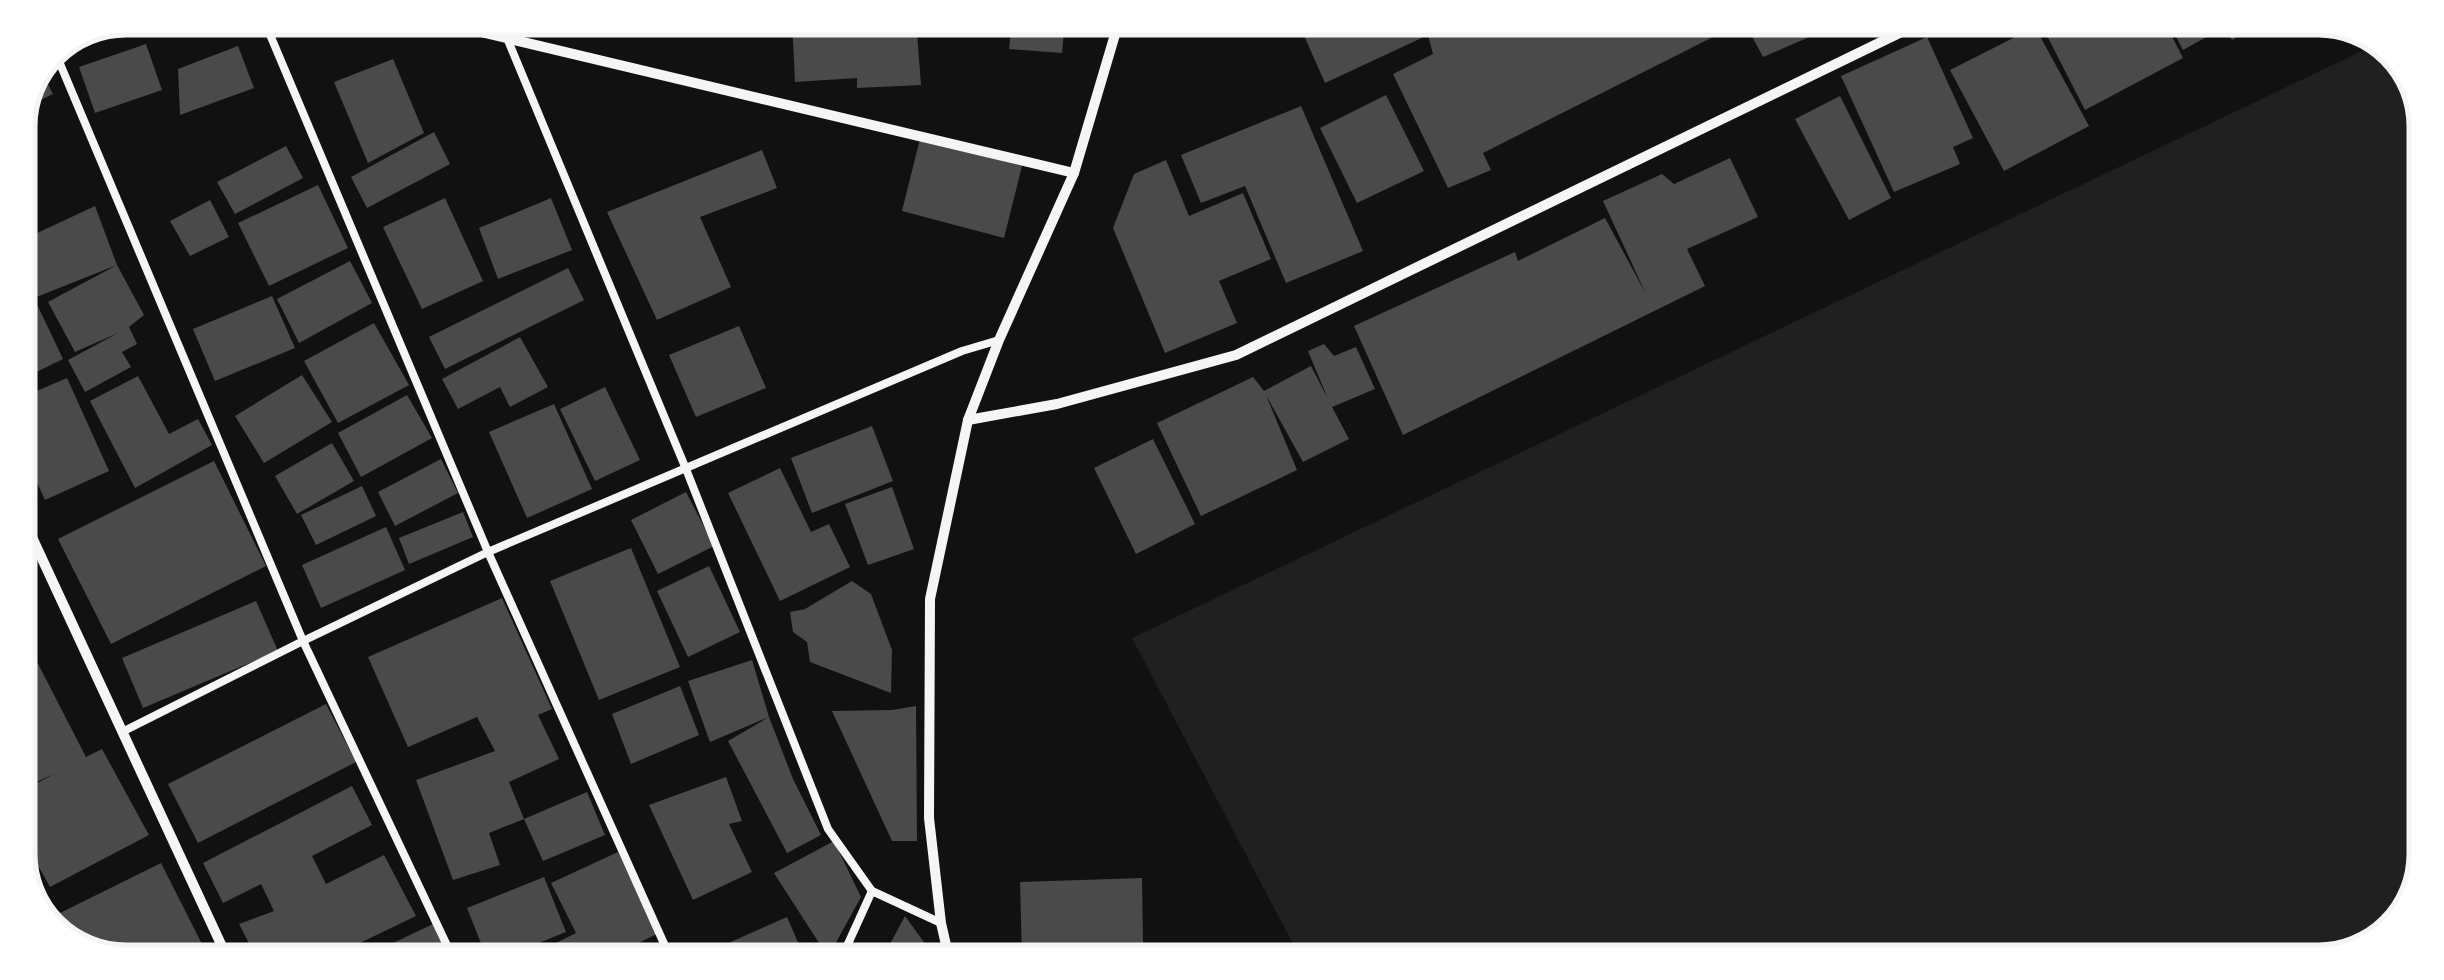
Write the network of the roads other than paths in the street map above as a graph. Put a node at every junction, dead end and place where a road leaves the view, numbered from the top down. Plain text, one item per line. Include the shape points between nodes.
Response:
1 (271, 35) edge
2 (495, 35) edge
3 (1115, 35) edge
4 (1895, 35) edge
5 (507, 38) junction
6 (60, 64) edge
7 (1074, 173) junction
8 (999, 340) junction
9 (968, 420) junction
10 (686, 469) junction
11 (35, 545) edge
12 (488, 552) junction
13 (303, 641) junction
14 (122, 732) junction
15 (872, 891) junction
16 (941, 923) junction
17 (221, 945) edge
18 (447, 945) edge
19 (665, 945) edge
20 (847, 945) edge
21 (946, 945) edge

1 - 12 lane
2 - 5 street
3 - 7 street
4 - 9 street via 1236,356 1057,404
5 - 7 street
5 - 10 lane
6 - 13 lane
7 - 8 street
8 - 9 street
8 - 10 lane
9 - 16 street via 930,599 929,818
10 - 12 lane
10 - 15 lane via 828,829
11 - 14 street
12 - 13 lane
12 - 19 lane
13 - 14 lane
13 - 18 lane
14 - 17 street
15 - 16 lane
15 - 20 lane
16 - 21 street

